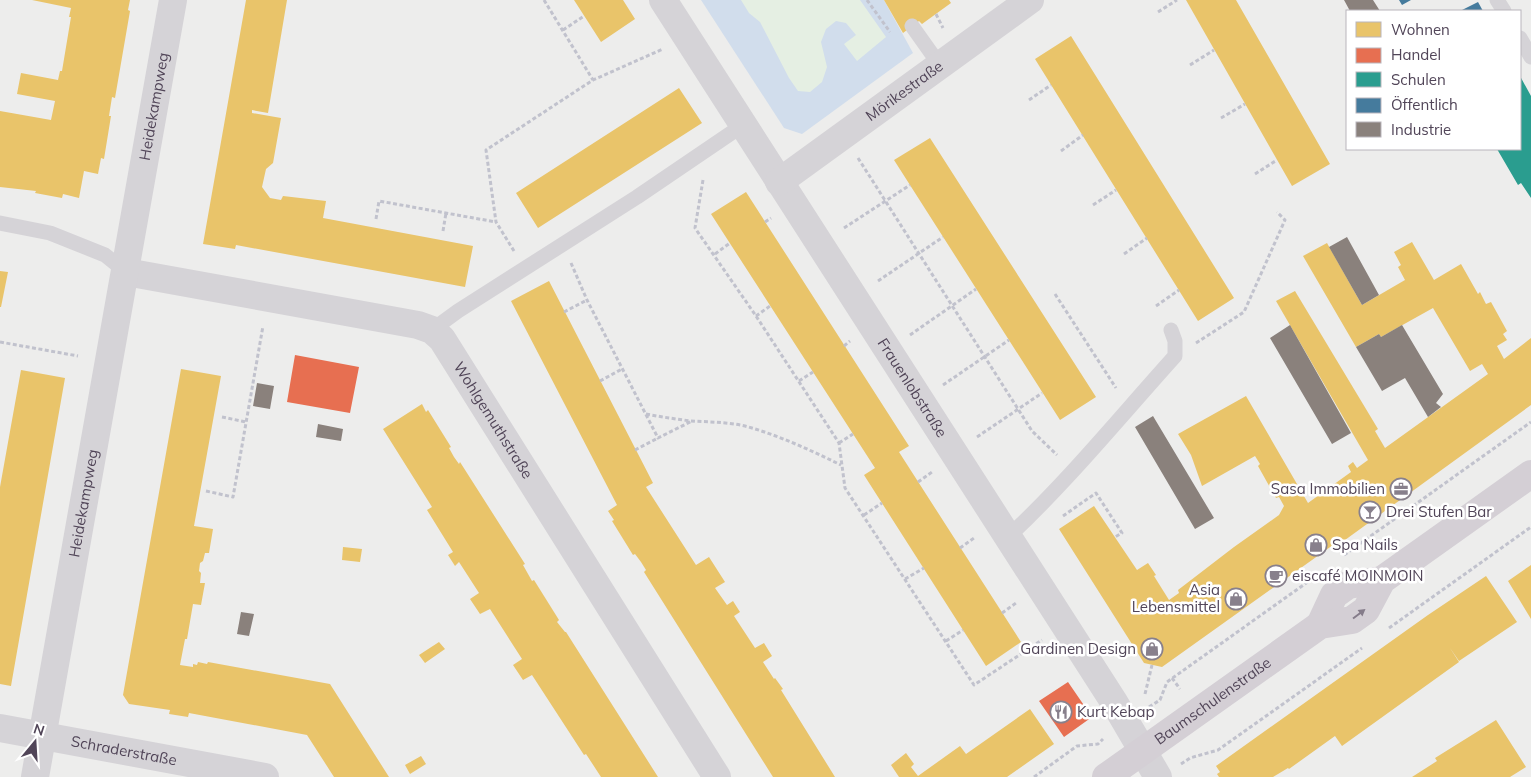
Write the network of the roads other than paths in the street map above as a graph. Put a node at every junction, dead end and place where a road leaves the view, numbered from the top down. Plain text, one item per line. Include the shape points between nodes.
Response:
1 (173, 0) edge
2 (663, 0) edge
3 (1030, 0) edge
4 (912, 26) dead end
5 (1521, 40) edge
6 (1531, 57) edge
7 (939, 64) junction
8 (743, 125) junction
9 (779, 182) junction
10 (0, 224) edge
11 (126, 272) junction
12 (432, 330) junction
13 (1171, 330) dead end
14 (1531, 474) edge
15 (1008, 537) junction
16 (0, 728) edge
17 (43, 736) junction
18 (1143, 751) junction
19 (36, 777) edge
20 (265, 777) edge
21 (717, 777) edge
22 (1106, 777) edge
23 (1158, 777) edge

1 - 11 street, Heidekampweg
2 - 8 street, Frauenlobstraße
3 - 7 street, Mörikestraße
4 - 7 lane
5 - 6 lane
7 - 9 street, Mörikestraße
8 - 9 street, Frauenlobstraße
8 - 12 lane
9 - 15 street, Frauenlobstraße
10 - 11 lane via 50,233 105,255
11 - 12 street
11 - 17 street, Heidekampweg
12 - 21 street, Wohlgemuthstraße via 442,339
13 - 15 lane via 1175,341 1174,356 1074,470
14 - 18 main road, Baumschulenstraße via 1382,580 1348,585 1334,595 1320,625
15 - 18 street, Frauenlobstraße
16 - 17 street
17 - 19 street, Heidekampweg
17 - 20 street, Schraderstraße
18 - 22 main road, Baumschulenstraße
18 - 23 street, Frauenlobstraße

